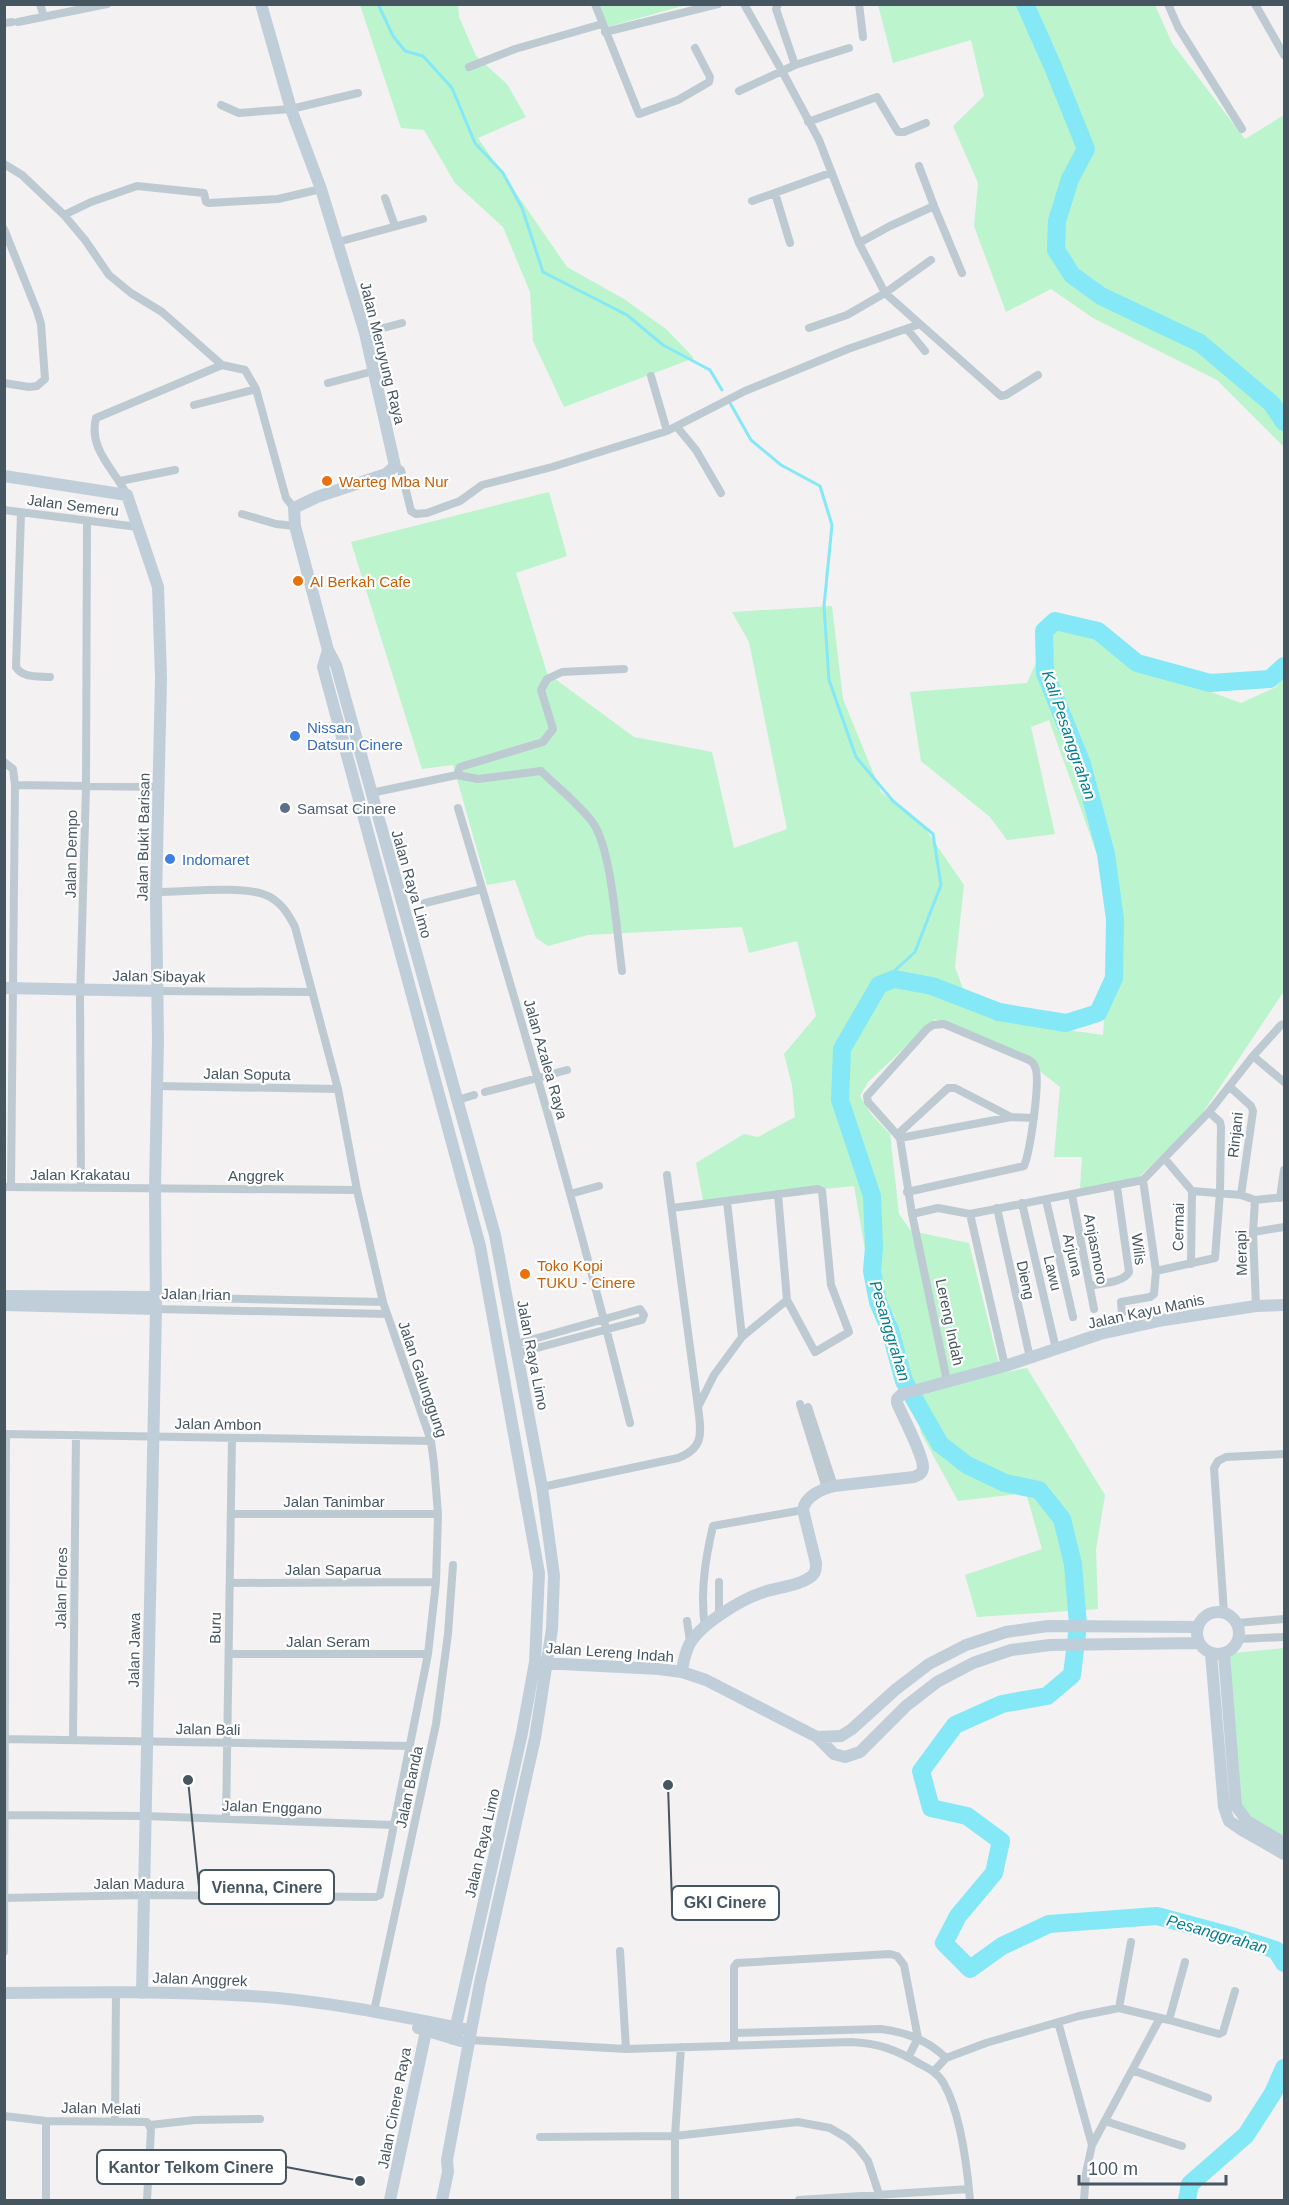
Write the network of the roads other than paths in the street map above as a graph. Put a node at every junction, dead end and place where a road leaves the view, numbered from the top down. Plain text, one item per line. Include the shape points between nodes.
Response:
1 (40, 4) edge
2 (107, 4) edge
3 (261, 4) edge
4 (595, 4) edge
5 (718, 4) edge
6 (744, 4) edge
7 (778, 4) edge
8 (859, 4) edge
9 (1167, 4) edge
10 (1255, 4) edge
11 (93, 5) edge
12 (44, 17) junction
13 (11, 23) edge
14 (603, 28) junction
15 (863, 37) dead end
16 (695, 48) dead end
17 (849, 48) dead end
18 (1284, 55) edge
19 (795, 65) junction
20 (469, 67) dead end
21 (782, 71) junction
22 (739, 91) dead end
23 (358, 93) dead end
24 (221, 105) dead end
25 (291, 109) junction
26 (808, 122) junction
27 (926, 123) dead end
28 (1242, 129) dead end
29 (4, 164) edge
30 (919, 166) dead end
31 (830, 173) junction
32 (321, 189) junction
33 (775, 193) junction
34 (385, 198) dead end
35 (752, 201) dead end
36 (934, 206) junction
37 (64, 215) junction
38 (423, 219) dead end
39 (395, 225) junction
40 (4, 229) edge
41 (338, 242) junction
42 (790, 243) dead end
43 (859, 243) junction
44 (931, 260) dead end
45 (962, 273) dead end
46 (885, 293) junction
47 (402, 323) dead end
48 (920, 324) junction
49 (809, 328) dead end
50 (907, 329) junction
51 (365, 333) junction
52 (925, 351) dead end
53 (222, 365) junction
54 (374, 371) junction
55 (1038, 375) dead end
56 (651, 376) dead end
57 (4, 383) edge
58 (328, 383) dead end
59 (256, 389) junction
60 (194, 405) dead end
61 (677, 427) junction
62 (667, 431) junction
63 (395, 466) junction
64 (175, 470) dead end
65 (4, 476) edge
66 (120, 481) junction
67 (721, 494) dead end
68 (127, 495) junction
69 (294, 508) junction
70 (4, 510) edge
71 (21, 513) junction
72 (242, 514) dead end
73 (87, 522) junction
74 (295, 526) junction
75 (138, 527) junction
76 (328, 650) junction
77 (624, 669) dead end
78 (50, 677) dead end
79 (4, 762) edge
80 (457, 775) junction
81 (15, 784) junction
82 (86, 786) junction
83 (159, 787) junction
84 (371, 793) junction
85 (458, 808) dead end
86 (379, 821) junction
87 (367, 825) junction
88 (482, 889) junction
89 (157, 892) junction
90 (425, 903) dead end
91 (622, 971) dead end
92 (9, 988) edge
93 (81, 989) junction
94 (158, 991) junction
95 (312, 992) junction
96 (1284, 1024) edge
97 (1253, 1056) junction
98 (567, 1070) dead end
99 (451, 1076) junction
100 (538, 1077) junction
101 (436, 1080) junction
102 (1284, 1082) edge
103 (156, 1086) junction
104 (1230, 1087) junction
105 (338, 1089) junction
106 (485, 1092) dead end
107 (474, 1095) dead end
108 (458, 1100) junction
109 (1209, 1112) junction
110 (1011, 1116) junction
111 (1034, 1118) junction
112 (899, 1136) junction
113 (1165, 1160) junction
114 (1284, 1170) edge
115 (667, 1175) dead end
116 (1143, 1180) junction
117 (599, 1186) dead end
118 (8, 1187) edge
119 (81, 1187) junction
120 (1117, 1187) junction
121 (155, 1188) junction
122 (357, 1190) junction
123 (1192, 1191) junction
124 (907, 1192) junction
125 (1220, 1192) junction
126 (570, 1194) junction
127 (778, 1194) junction
128 (1072, 1195) junction
129 (1241, 1195) junction
130 (1282, 1198) edge
131 (1046, 1200) junction
132 (1255, 1200) junction
133 (727, 1201) junction
134 (1022, 1203) junction
135 (672, 1208) junction
136 (997, 1208) junction
137 (912, 1214) junction
138 (970, 1214) junction
139 (1284, 1227) edge
140 (1253, 1232) junction
141 (1191, 1264) junction
142 (1156, 1271) junction
143 (1090, 1286) junction
144 (4, 1296) edge
145 (787, 1300) junction
146 (383, 1302) junction
147 (156, 1303) junction
148 (4, 1305) edge
149 (1284, 1305) edge
150 (1256, 1306) junction
151 (1094, 1309) dead end
152 (1122, 1313) dead end
153 (387, 1314) junction
154 (1073, 1317) dead end
155 (604, 1318) junction
156 (607, 1329) junction
157 (741, 1337) junction
158 (517, 1349) junction
159 (1056, 1349) junction
160 (1030, 1358) junction
161 (1005, 1366) junction
162 (947, 1381) junction
163 (804, 1405) dead end
164 (698, 1407) junction
165 (630, 1423) dead end
166 (5, 1434) edge
167 (76, 1435) junction
168 (153, 1436) junction
169 (232, 1438) junction
170 (431, 1442) junction
171 (1284, 1454) edge
172 (542, 1487) junction
173 (830, 1487) junction
174 (803, 1510) junction
175 (231, 1514) junction
176 (438, 1514) junction
177 (453, 1565) dead end
178 (436, 1582) junction
179 (719, 1582) dead end
180 (230, 1583) junction
181 (1224, 1613) junction
182 (719, 1615) junction
183 (1284, 1619) edge
184 (687, 1621) dead end
185 (1237, 1623) junction
186 (1197, 1627) junction
187 (705, 1629) junction
188 (1284, 1637) edge
189 (1239, 1640) junction
190 (690, 1642) junction
191 (1199, 1643) junction
192 (229, 1654) junction
193 (428, 1654) junction
194 (1218, 1654) junction
195 (541, 1663) junction
196 (682, 1672) junction
197 (817, 1737) junction
198 (5, 1740) edge
199 (74, 1740) junction
200 (147, 1742) junction
201 (227, 1743) junction
202 (410, 1746) junction
203 (5, 1815) edge
204 (145, 1816) junction
205 (226, 1819) junction
206 (394, 1825) junction
207 (1284, 1843) edge
208 (1284, 1854) edge
209 (381, 1893) joint
210 (145, 1895) junction
211 (5, 1898) edge
212 (1131, 1942) dead end
213 (620, 1951) dead end
214 (4, 1952) edge
215 (1185, 1962) dead end
216 (1235, 1991) dead end
217 (116, 1992) junction
218 (4, 1993) edge
219 (142, 1993) junction
220 (1119, 2008) junction
221 (374, 2011) junction
222 (1164, 2019) junction
223 (1058, 2022) junction
224 (426, 2027) junction
225 (454, 2033) junction
226 (735, 2033) junction
227 (469, 2038) junction
228 (918, 2038) junction
229 (734, 2045) junction
230 (681, 2047) junction
231 (626, 2049) junction
232 (909, 2056) junction
233 (946, 2058) junction
234 (1132, 2070) junction
235 (933, 2071) junction
236 (1208, 2098) dead end
237 (4, 2116) edge
238 (260, 2119) dead end
239 (46, 2121) junction
240 (1105, 2121) junction
241 (115, 2122) junction
242 (150, 2125) junction
243 (675, 2136) junction
244 (540, 2137) dead end
245 (1092, 2145) junction
246 (1182, 2146) dead end
247 (447, 2160) junction
248 (969, 2189) junction
249 (879, 2197) edge
250 (46, 2200) edge
251 (147, 2200) edge
252 (390, 2200) edge
253 (434, 2200) edge
254 (442, 2200) edge
255 (675, 2200) edge
256 (799, 2200) edge
257 (970, 2200) edge
258 (1085, 2200) edge

1 - 12 street
2 - 11 street
3 - 25 street, Jalan Meruyung Raya
4 - 14 street
5 - 14 street
6 - 21 street
7 - 19 street via 776,9
8 - 15 street
9 - 28 street
10 - 18 street
11 - 12 street
12 - 13 street
14 - 16 street via 639,114 678,100 709,82
14 - 20 street via 515,49
17 - 19 street
19 - 21 street
21 - 22 street
21 - 26 street
23 - 25 street
24 - 25 street via 239,113
25 - 32 street, Jalan Meruyung Raya
26 - 27 street via 877,97 898,132
26 - 31 street
29 - 37 street via 22,175
30 - 36 street
31 - 33 street
31 - 43 street
32 - 37 street via 278,199 209,203 204,193 136,186
32 - 41 street, Jalan Meruyung Raya
33 - 35 street
33 - 42 street
34 - 39 street
36 - 43 street
36 - 45 street
37 - 53 street via 109,275 162,312
38 - 39 street
39 - 41 street
40 - 57 street via 41,324 46,375 37,386
41 - 51 street, Jalan Meruyung Raya
43 - 46 street
44 - 46 street
46 - 48 street
46 - 49 street via 847,315
47 - 51 street
48 - 50 street
48 - 55 street via 1001,396
50 - 52 street
50 - 61 street via 745,391
51 - 54 street, Jalan Meruyung Raya
53 - 59 street via 245,370
53 - 66 street via 96,418 93,429 99,454
54 - 58 street
54 - 63 street, Jalan Meruyung Raya
56 - 62 street
59 - 60 street
59 - 69 street via 286,498
61 - 62 street
61 - 67 street via 696,450
62 - 63 street via 482,485 460,501 427,513 411,511 401,470
63 - 69 street via 386,474
64 - 66 street
65 - 68 street
66 - 68 street
68 - 75 street, Jalan Bukit Barisan
69 - 74 street
70 - 71 street, Jalan Semeru
71 - 73 street, Jalan Semeru
71 - 78 street via 16,667 24,675
72 - 74 street
73 - 75 street, Jalan Semeru
73 - 82 street, Jalan Dempo
74 - 76 street
75 - 83 street, Jalan Bukit Barisan via 158,587
76 - 84 street, Jalan Raya Limo via 336,664
76 - 87 street, Jalan Raya Limo via 323,667
77 - 80 street via 562,672 547,679 541,690 553,729 550,735 543,742 460,767
79 - 81 street via 13,769
80 - 84 street
80 - 91 street via 478,779 541,771 592,821 601,836 608,867
81 - 82 street
81 - 92 street
82 - 83 street
82 - 93 street, Jalan Dempo
83 - 89 street, Jalan Bukit Barisan
84 - 86 street, Jalan Raya Limo
85 - 88 street, Jalan Azalea Raya
86 - 87 street
86 - 99 street, Jalan Raya Limo
87 - 101 street, Jalan Raya Limo
88 - 90 street
88 - 100 street, Jalan Azalea Raya
89 - 94 street, Jalan Bukit Barisan
89 - 95 street, Jalan Galunggung via 247,892 263,894 279,903 295,927
92 - 93 street, Jalan Sibayak
92 - 118 street
93 - 94 street, Jalan Sibayak
93 - 119 street, Jalan Dempo
94 - 95 street, Jalan Sibayak
94 - 103 street, Jalan Bukit Barisan
95 - 105 street, Jalan Galunggung
96 - 97 street
97 - 102 street
97 - 104 street
98 - 100 street
99 - 101 street
99 - 108 street, Jalan Raya Limo
100 - 106 street
100 - 126 street, Jalan Azalea Raya
101 - 195 street, Jalan Raya Limo via 480,1246 539,1573
103 - 105 street, Jalan Soputa
103 - 121 street, Jalan Bukit Barisan
104 - 109 street
104 - 129 street, Rinjani via 1253,1111
105 - 122 street, Jalan Galunggung
107 - 108 street
108 - 158 street, Jalan Raya Limo via 495,1235
109 - 113 street
109 - 125 street via 1221,1127
110 - 111 street
110 - 112 street
110 - 112 street via 948,1088
111 - 112 street via 1034,1064 938,1023 927,1029 867,1096
111 - 124 street via 1026,1164 1022,1167
112 - 124 street, Lereng Indah
113 - 116 street
113 - 123 street
114 - 130 street
115 - 135 street
116 - 120 street
116 - 142 street
117 - 126 street
118 - 119 street, Jalan Krakatau
119 - 121 street, Jalan Krakatau
120 - 128 street
120 - 143 street, Wilis via 1130,1272 1127,1277
121 - 122 street, Anggrek
121 - 147 street, Jalan Bukit Barisan
122 - 146 street, Jalan Galunggung
123 - 125 street
123 - 141 street, Cermai
124 - 137 street, Lereng Indah
125 - 129 street
125 - 141 street via 1215,1258
126 - 155 street, Jalan Azalea Raya
127 - 133 street
127 - 145 street
127 - 145 street via 818,1189 824,1193 831,1285 849,1332 815,1352
128 - 131 street
128 - 143 street, Anjasmoro
129 - 132 street
130 - 132 street
131 - 134 street
131 - 154 street, Arjuna
132 - 140 street, Merapi
133 - 135 street
133 - 157 street
134 - 136 street
134 - 159 street, Lawu
135 - 164 street
136 - 138 street
136 - 160 street, Dieng
137 - 138 street via 938,1208
137 - 162 street, Lereng Indah
138 - 161 street
139 - 140 street
140 - 150 street, Merapi
141 - 142 street
142 - 152 street via 1154,1294 1121,1302
143 - 151 street, Anjasmoro
144 - 147 street, Jalan Irian
145 - 157 street
146 - 147 street, Jalan Irian
146 - 153 street, Jalan Galunggung
147 - 148 street, Jalan Irian
147 - 153 street, Jalan Irian
147 - 168 street, Jalan Jawa
149 - 150 street, Jalan Kayu Manis
150 - 159 street, Jalan Kayu Manis via 1132,1327
153 - 170 street, Jalan Galunggung
155 - 156 street, Jalan Azalea Raya
155 - 156 street via 640,1309 644,1315 642,1320
155 - 158 street
156 - 158 street
156 - 165 street, Jalan Azalea Raya
157 - 164 street via 714,1375
158 - 172 street, Jalan Raya Limo
159 - 160 street, Jalan Kayu Manis
160 - 161 street, Jalan Kayu Manis
161 - 162 street, Jalan Kayu Manis
162 - 173 street, Lereng Indah via 902,1394 897,1399 922,1459 921,1473
163 - 173 street
164 - 172 street via 699,1440 683,1456
166 - 167 street, Jalan Ambon
166 - 198 street
167 - 168 street, Jalan Ambon
167 - 199 street, Jalan Flores
168 - 169 street, Jalan Ambon
168 - 200 street, Jalan Jawa
169 - 170 street, Jalan Ambon
169 - 175 street, Buru
170 - 176 street, Jalan Galunggung
171 - 181 street via 1226,1457 1214,1468
172 - 195 street, Jalan Raya Limo via 554,1576 552,1629
173 - 174 street via 806,1501
174 - 182 street via 816,1563 814,1575 748,1598
174 - 187 street via 713,1526 703,1576
175 - 176 street, Jalan Tanimbar
175 - 180 street, Buru
176 - 178 street, Jalan Galunggung
177 - 221 street, Jalan Banda via 436,1724
178 - 180 street, Jalan Saparua
178 - 193 street, Jalan Galunggung
179 - 182 street
180 - 192 street, Buru
181 - 185 street
181 - 186 street via 1208,1614
182 - 187 street
183 - 185 street
184 - 190 street
185 - 189 street
186 - 191 street
186 - 197 street via 1048,1626 1006,1632 966,1645 929,1664 841,1736
187 - 190 street
188 - 189 street
189 - 194 street via 1236,1646
190 - 196 street
191 - 194 street
191 - 197 street, Jalan Lereng Indah via 1050,1645 1011,1650 973,1663 937,1682 906,1706 860,1752 845,1757 834,1754
192 - 193 street, Jalan Seram
192 - 201 street, Buru
193 - 202 street, Jalan Galunggung
194 - 207 street via 1236,1806 1247,1821
194 - 208 street via 1224,1807 1229,1821
195 - 196 street, Jalan Lereng Indah
195 - 225 street, Jalan Raya Limo
195 - 227 street, Jalan Raya Limo via 536,1738
196 - 197 street, Jalan Lereng Indah via 706,1680
198 - 199 street, Jalan Bali
198 - 203 street
199 - 200 street, Jalan Bali
200 - 201 street, Jalan Bali
200 - 204 street, Jalan Jawa
201 - 202 street, Jalan Bali
201 - 205 street, Buru
202 - 206 street, Jalan Galunggung
203 - 204 street, Jalan Enggano
203 - 211 street
204 - 205 street, Jalan Enggano
204 - 210 street, Jalan Jawa
205 - 206 street, Jalan Enggano
206 - 209 street, Jalan Galunggung
209 - 210 street, Jalan Madura via 375,1897
210 - 211 street, Jalan Madura
210 - 219 street, Jalan Jawa
211 - 214 street
212 - 220 street
213 - 231 street
215 - 222 street
216 - 222 street via 1221,2034
217 - 218 street, Jalan Anggrek
217 - 219 street, Jalan Anggrek
217 - 241 street
219 - 221 street, Jalan Anggrek via 253,1996
220 - 222 street
220 - 223 street
221 - 224 street, Jalan Anggrek
222 - 234 street
223 - 233 street via 1017,2032
223 - 245 street
224 - 225 street, Jalan Anggrek
224 - 252 street, Jalan Cinere Raya
225 - 227 street, Jalan Anggrek
226 - 228 street via 881,2029
226 - 228 street via 737,1963 890,1954 904,1965
226 - 229 street
227 - 231 street
227 - 247 street
228 - 232 street
228 - 233 street
229 - 230 street
229 - 232 street via 865,2043
230 - 231 street
230 - 243 street
232 - 235 street
233 - 235 street
234 - 236 street
234 - 240 street
235 - 248 street via 944,2084 956,2116
237 - 239 street, Jalan Melati
238 - 242 street
239 - 241 street, Jalan Melati
239 - 250 street
240 - 245 street
240 - 246 street
241 - 242 street, Jalan Melati
242 - 251 street, Jalan Melati
243 - 244 street
243 - 249 street via 798,2122 830,2128 847,2138 868,2161
243 - 255 street
245 - 258 street
247 - 253 street via 439,2171
247 - 254 street
248 - 249 street
248 - 257 street
249 - 256 street

